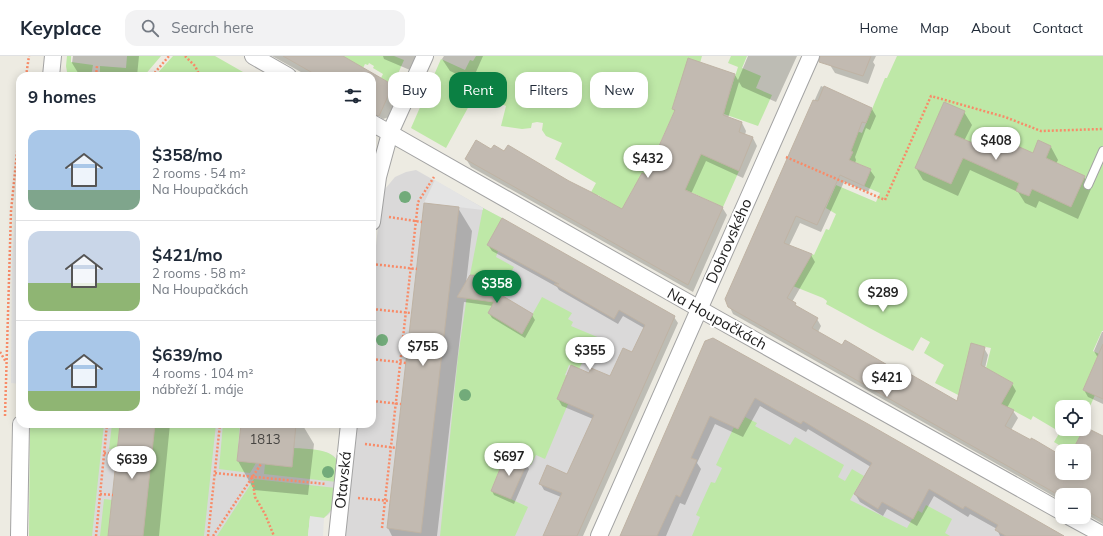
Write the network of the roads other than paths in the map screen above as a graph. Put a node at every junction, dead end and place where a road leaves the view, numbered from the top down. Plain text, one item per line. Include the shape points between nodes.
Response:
1 (53, 56) edge
2 (253, 56) edge
3 (425, 56) edge
4 (811, 56) edge
5 (51, 72) edge
6 (281, 72) edge
7 (376, 125) edge
8 (390, 133) junction
9 (1103, 151) edge
10 (1088, 185) dead end
11 (376, 190) edge
12 (699, 309) junction
13 (21, 428) edge
14 (349, 428) edge
15 (1055, 508) edge
16 (1083, 524) edge
17 (1103, 535) edge
18 (19, 536) edge
19 (337, 536) edge
20 (599, 536) edge

1 - 5 street
2 - 6 street
3 - 8 street
4 - 12 street, Dobrovského
7 - 8 street, Na Houpačkách
8 - 11 street
8 - 12 street, Na Houpačkách
9 - 10 lane
12 - 15 street, Na Houpačkách
12 - 20 street, Dobrovského
13 - 18 street
14 - 19 street, Otavská
16 - 17 street

